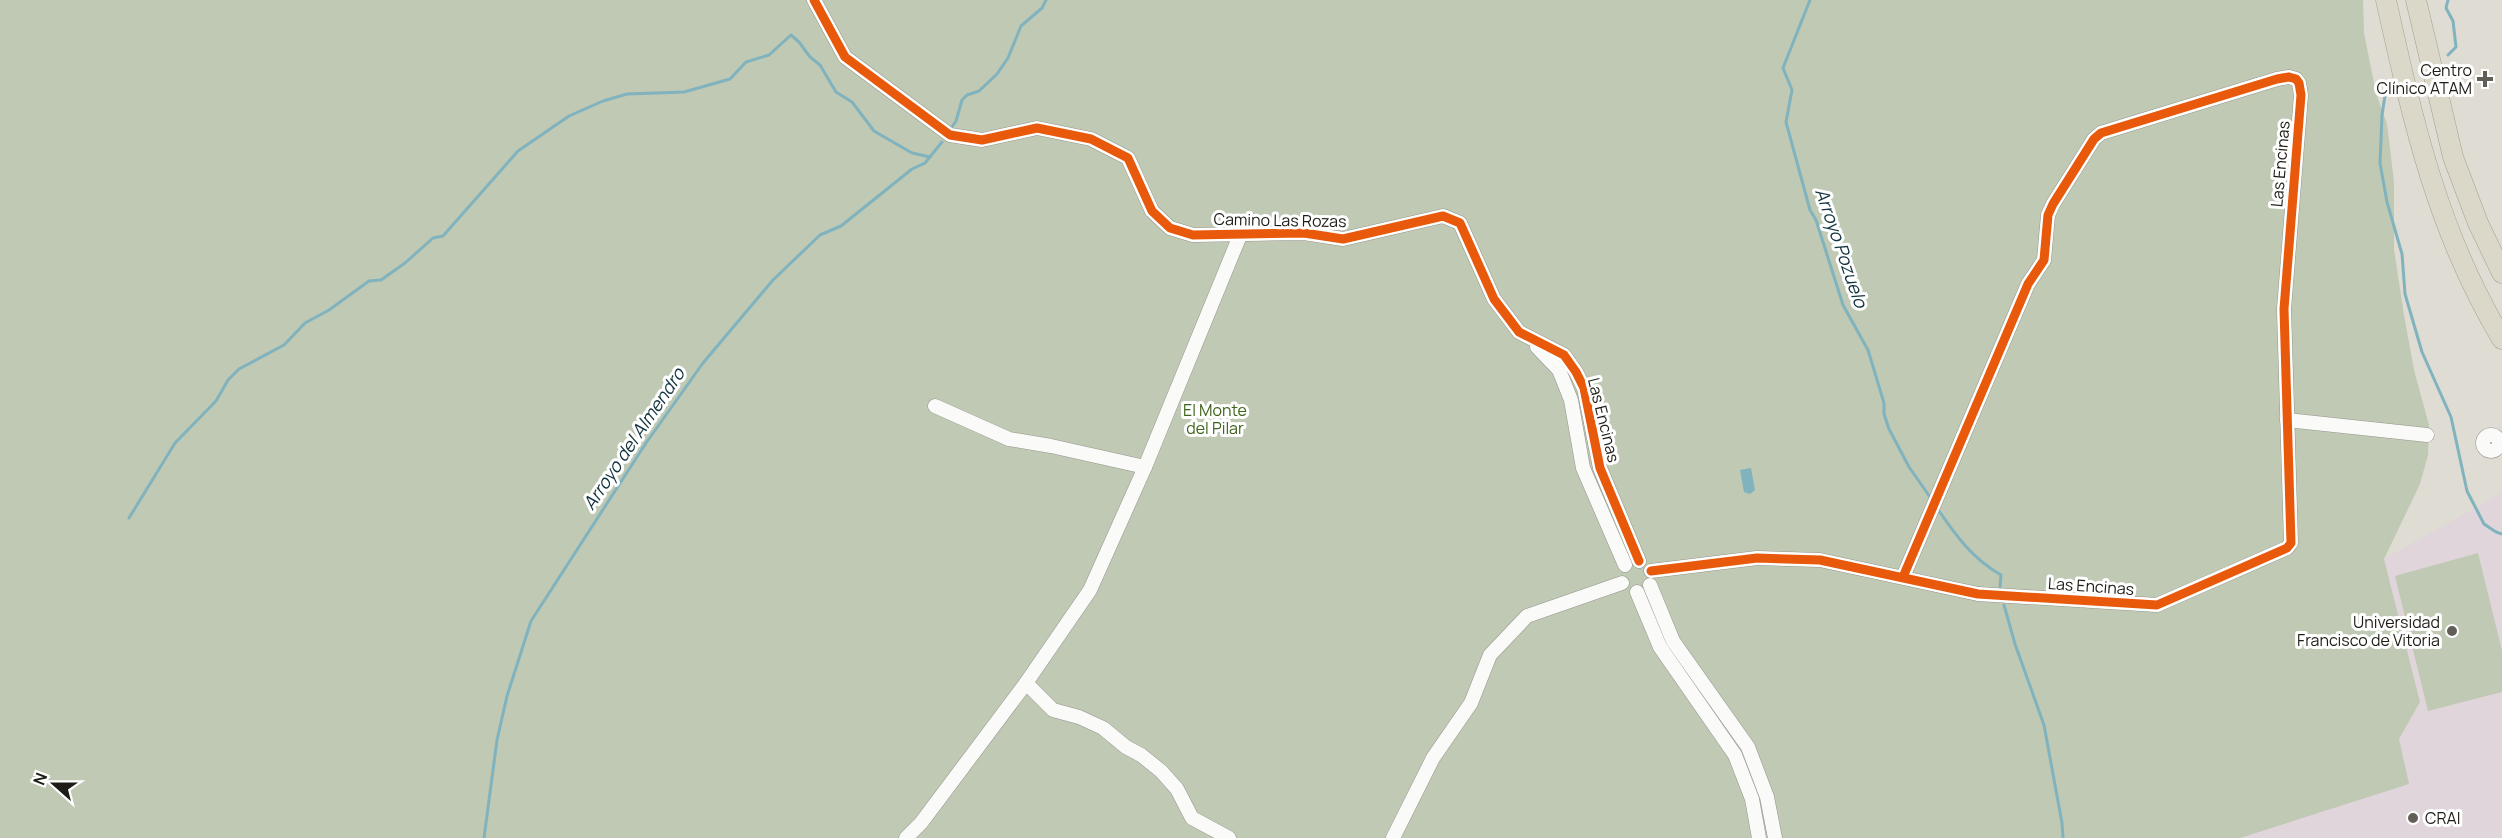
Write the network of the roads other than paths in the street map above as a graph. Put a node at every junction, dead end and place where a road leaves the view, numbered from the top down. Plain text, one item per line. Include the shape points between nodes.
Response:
1 (814, 0) edge
2 (2386, 0) edge
3 (2416, 0) edge
4 (1241, 233) junction
5 (2502, 273) edge
6 (2502, 339) edge
7 (1532, 341) junction
8 (935, 406) dead end
9 (2287, 420) junction
10 (2427, 435) dead end
11 (1145, 467) junction
12 (1639, 561) junction
13 (1625, 566) junction
14 (1903, 577) junction
15 (1650, 578) junction
16 (1622, 582) junction
17 (1637, 592) junction
18 (1026, 683) junction
19 (906, 838) edge
20 (1229, 838) edge
21 (1393, 838) edge
22 (1759, 838) edge
23 (1775, 838) edge

1 - 4 street, Camino Las Rozas via 844,57 950,135 982,140 1036,128 1091,139 1128,158 1152,212 1170,228 1192,235
2 - 6 highway via 2426,167 2458,251
3 - 5 highway via 2453,157
4 - 7 street, Camino Las Rozas via 1304,233 1343,239 1443,216 1460,224 1494,299 1519,333
4 - 11 street
7 - 12 street, Las Encinas via 1564,355 1584,388 1600,468
7 - 13 street, Las Encinas via 1559,370 1571,400 1583,468
8 - 11 street via 1009,439
9 - 10 street
9 - 14 street, Las Encinas via 2290,545 2157,605 1978,594
9 - 14 street, Las Encinas via 2284,309 2301,95 2298,81 2289,77 2101,133 2094,139 2048,215 2044,260 2028,284
11 - 18 street via 1090,590
12 - 13 street
12 - 15 street, Las Encinas via 1646,564
13 - 16 street via 1620,575
14 - 15 street, Las Encinas via 1820,560 1757,558
15 - 17 street, Las Encinas
15 - 23 street, Las Encinas via 1673,641 1748,747 1767,797
16 - 17 street via 1630,591
16 - 21 street via 1527,616 1490,656 1471,703 1433,758
17 - 22 street via 1660,647 1735,755 1752,799
18 - 19 street
18 - 20 street via 1053,710 1103,729 1141,755 1177,789 1192,818

